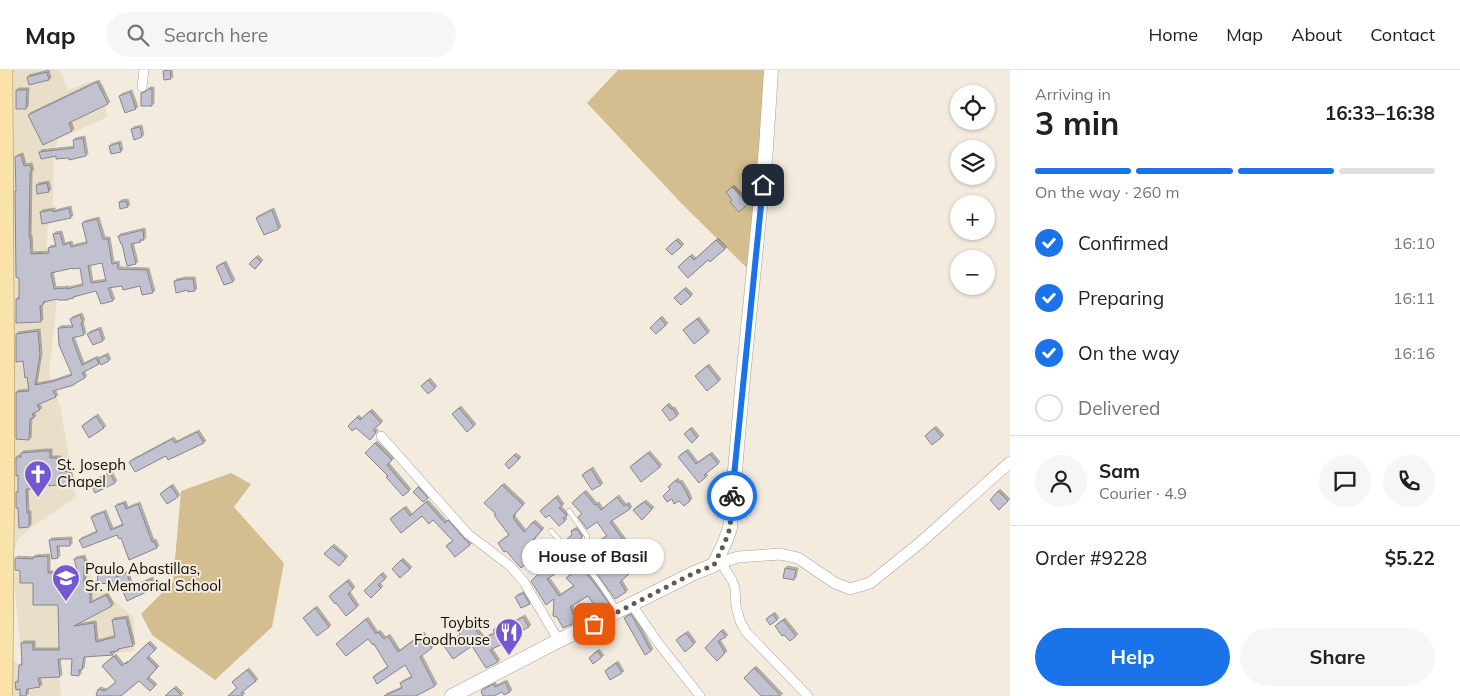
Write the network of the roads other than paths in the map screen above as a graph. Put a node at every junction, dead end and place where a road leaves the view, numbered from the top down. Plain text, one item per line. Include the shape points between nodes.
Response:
1 (5, 70) edge
2 (144, 70) edge
3 (771, 70) edge
4 (142, 87) dead end
5 (3, 146) edge
6 (381, 436) dead end
7 (1010, 462) edge
8 (3, 504) edge
9 (569, 511) dead end
10 (551, 530) dead end
11 (574, 556) junction
12 (718, 564) junction
13 (632, 605) junction
14 (3, 612) edge
15 (619, 612) junction
16 (560, 640) junction
17 (3, 654) edge
18 (6, 696) edge
19 (452, 696) edge
20 (700, 696) edge
21 (808, 696) edge

1 - 5 main road
2 - 4 street
3 - 12 main road via 730,528
5 - 8 main road
6 - 16 street via 468,534 510,566 524,582
7 - 12 street via 870,583 850,589 835,584 798,558 780,554 738,557
8 - 14 main road
9 - 11 lane via 586,536 587,543
10 - 11 lane
11 - 15 lane via 583,562
12 - 13 main road
12 - 21 street via 732,580 740,621 746,632
13 - 15 main road
13 - 20 street
14 - 17 main road
15 - 16 main road
16 - 19 main road
17 - 18 main road

